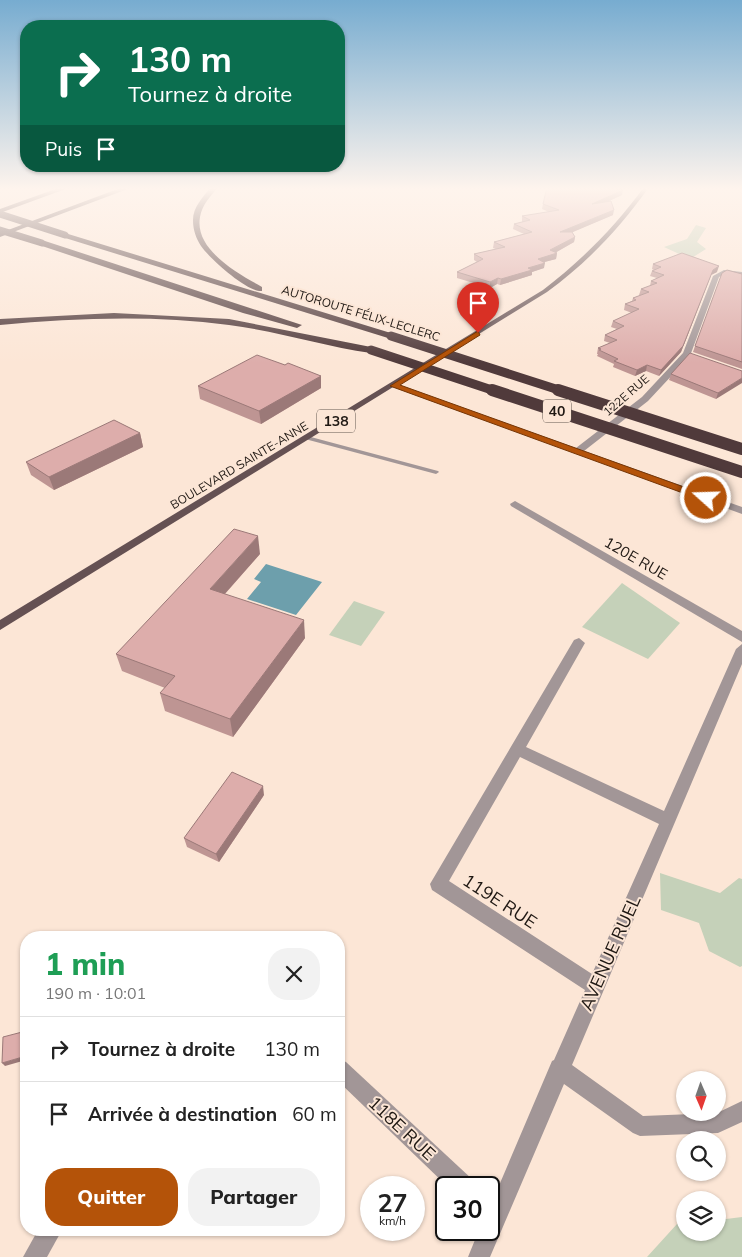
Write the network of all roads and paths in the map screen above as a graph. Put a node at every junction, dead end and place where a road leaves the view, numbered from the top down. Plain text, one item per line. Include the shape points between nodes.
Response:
1 (50, 246) edge
2 (99, 246) edge
3 (204, 246) edge
4 (599, 246) edge
5 (742, 274) edge
6 (282, 303) junction
7 (0, 322) edge
8 (371, 350) junction
9 (687, 354) junction
10 (696, 358) edge
11 (394, 386) junction
12 (307, 438) junction
13 (742, 449) edge
14 (578, 451) junction
15 (436, 472) dead end
16 (742, 472) edge
17 (515, 504) dead end
18 (742, 511) edge
19 (0, 626) edge
20 (742, 637) edge
21 (579, 643) dead end
22 (742, 649) edge
23 (516, 750) junction
24 (669, 820) junction
25 (595, 986) junction
26 (559, 1068) junction
27 (345, 1076) edge
28 (742, 1111) edge
29 (452, 1176) edge
30 (500, 1196) edge
31 (47, 1236) edge
32 (484, 1241) edge
33 (34, 1257) edge
34 (479, 1257) edge

1 - 8 highway, bridge
2 - 6 highway, AUTOROUTE FÉLIX-LECLERC / 40, bridge
3 - 6 highway via 217,262
4 - 11 main road, BOULEVARD SAINTE-ANNE / 138 via 567,275
5 - 9 street, 122E RUE via 724,272 716,276
6 - 13 highway, AUTOROUTE FÉLIX-LECLERC / 40, bridge
7 - 8 highway, 40 via 75,317 202,320 277,330
8 - 16 highway, 40, bridge
9 - 10 street
9 - 14 street, 122E RUE via 645,399
11 - 12 main road, BOULEVARD SAINTE-ANNE / 138
11 - 14 street
12 - 15 lane
12 - 19 main road, BOULEVARD SAINTE-ANNE / 138
14 - 18 street
17 - 20 street, 120E RUE
21 - 23 street, 119E RUE
22 - 24 street, AVENUE RUEL
23 - 24 street
23 - 25 street, 119E RUE via 438,884
24 - 25 street, AVENUE RUEL
25 - 26 street, AVENUE RUEL
26 - 28 street via 640,1126 718,1123
26 - 30 street, AVENUE RUEL
27 - 29 street, 118E RUE
31 - 33 street
32 - 34 street, AVENUE RUEL

